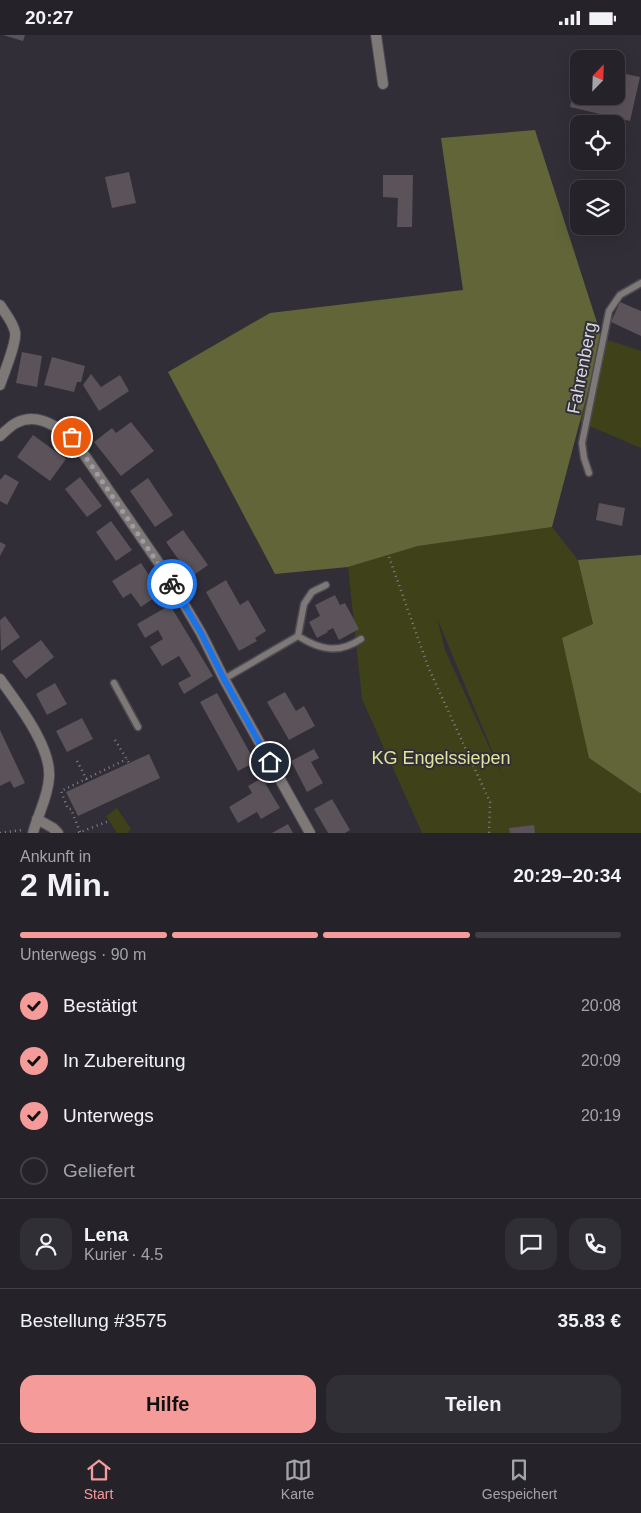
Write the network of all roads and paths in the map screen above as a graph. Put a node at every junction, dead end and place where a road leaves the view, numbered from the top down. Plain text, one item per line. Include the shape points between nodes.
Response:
1 (376, 35) edge
2 (383, 84) dead end
3 (641, 283) edge
4 (0, 305) edge
5 (0, 385) edge
6 (0, 436) edge
7 (589, 473) dead end
8 (390, 557) dead end
9 (326, 585) dead end
10 (298, 636) junction
11 (361, 639) dead end
12 (0, 679) edge
13 (224, 679) junction
14 (114, 683) dead end
15 (138, 727) dead end
16 (116, 739) dead end
17 (77, 761) dead end
18 (87, 780) junction
19 (109, 821) dead end
20 (34, 827) edge
21 (79, 832) edge
22 (0, 833) edge
23 (58, 833) edge
24 (310, 833) edge
25 (489, 833) edge

1 - 2 street
3 - 7 lane, Fahrenberg via 620,295 609,311 582,443
4 - 5 street via 16,333
6 - 13 street via 15,423 39,419 72,437 165,572
8 - 25 path via 429,669 490,803
9 - 10 lane via 312,591 304,603
10 - 11 lane via 325,649 341,648
10 - 13 lane
12 - 20 street via 45,749 50,776
13 - 24 street
14 - 15 lane
16 - 18 path via 128,761
17 - 18 path
18 - 21 path via 61,791
19 - 21 path
20 - 22 path
20 - 23 street via 53,828

